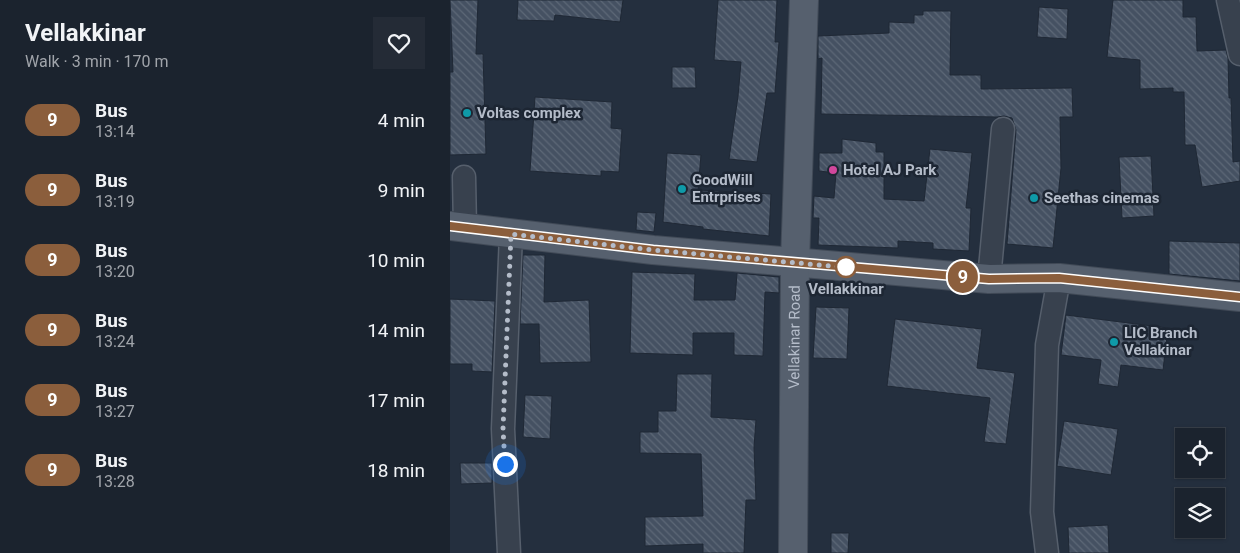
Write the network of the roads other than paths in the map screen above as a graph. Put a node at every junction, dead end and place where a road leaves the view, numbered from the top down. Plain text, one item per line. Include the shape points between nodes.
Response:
1 (804, 0) edge
2 (1227, 2) edge
3 (1240, 54) edge
4 (1003, 129) dead end
5 (464, 177) dead end
6 (458, 227) edge
7 (511, 234) junction
8 (795, 262) junction
9 (1059, 278) junction
10 (989, 279) junction
11 (1240, 297) edge
12 (509, 553) edge
13 (793, 553) edge
14 (1047, 553) edge

1 - 8 main road, Vellakinar Road
2 - 3 street
4 - 10 street
5 - 6 street
6 - 7 main road
7 - 8 main road
7 - 12 street via 503,429
8 - 10 main road
8 - 13 main road, Vellakinar Road
9 - 10 main road
9 - 11 main road
9 - 14 street via 1047,345 1042,512

